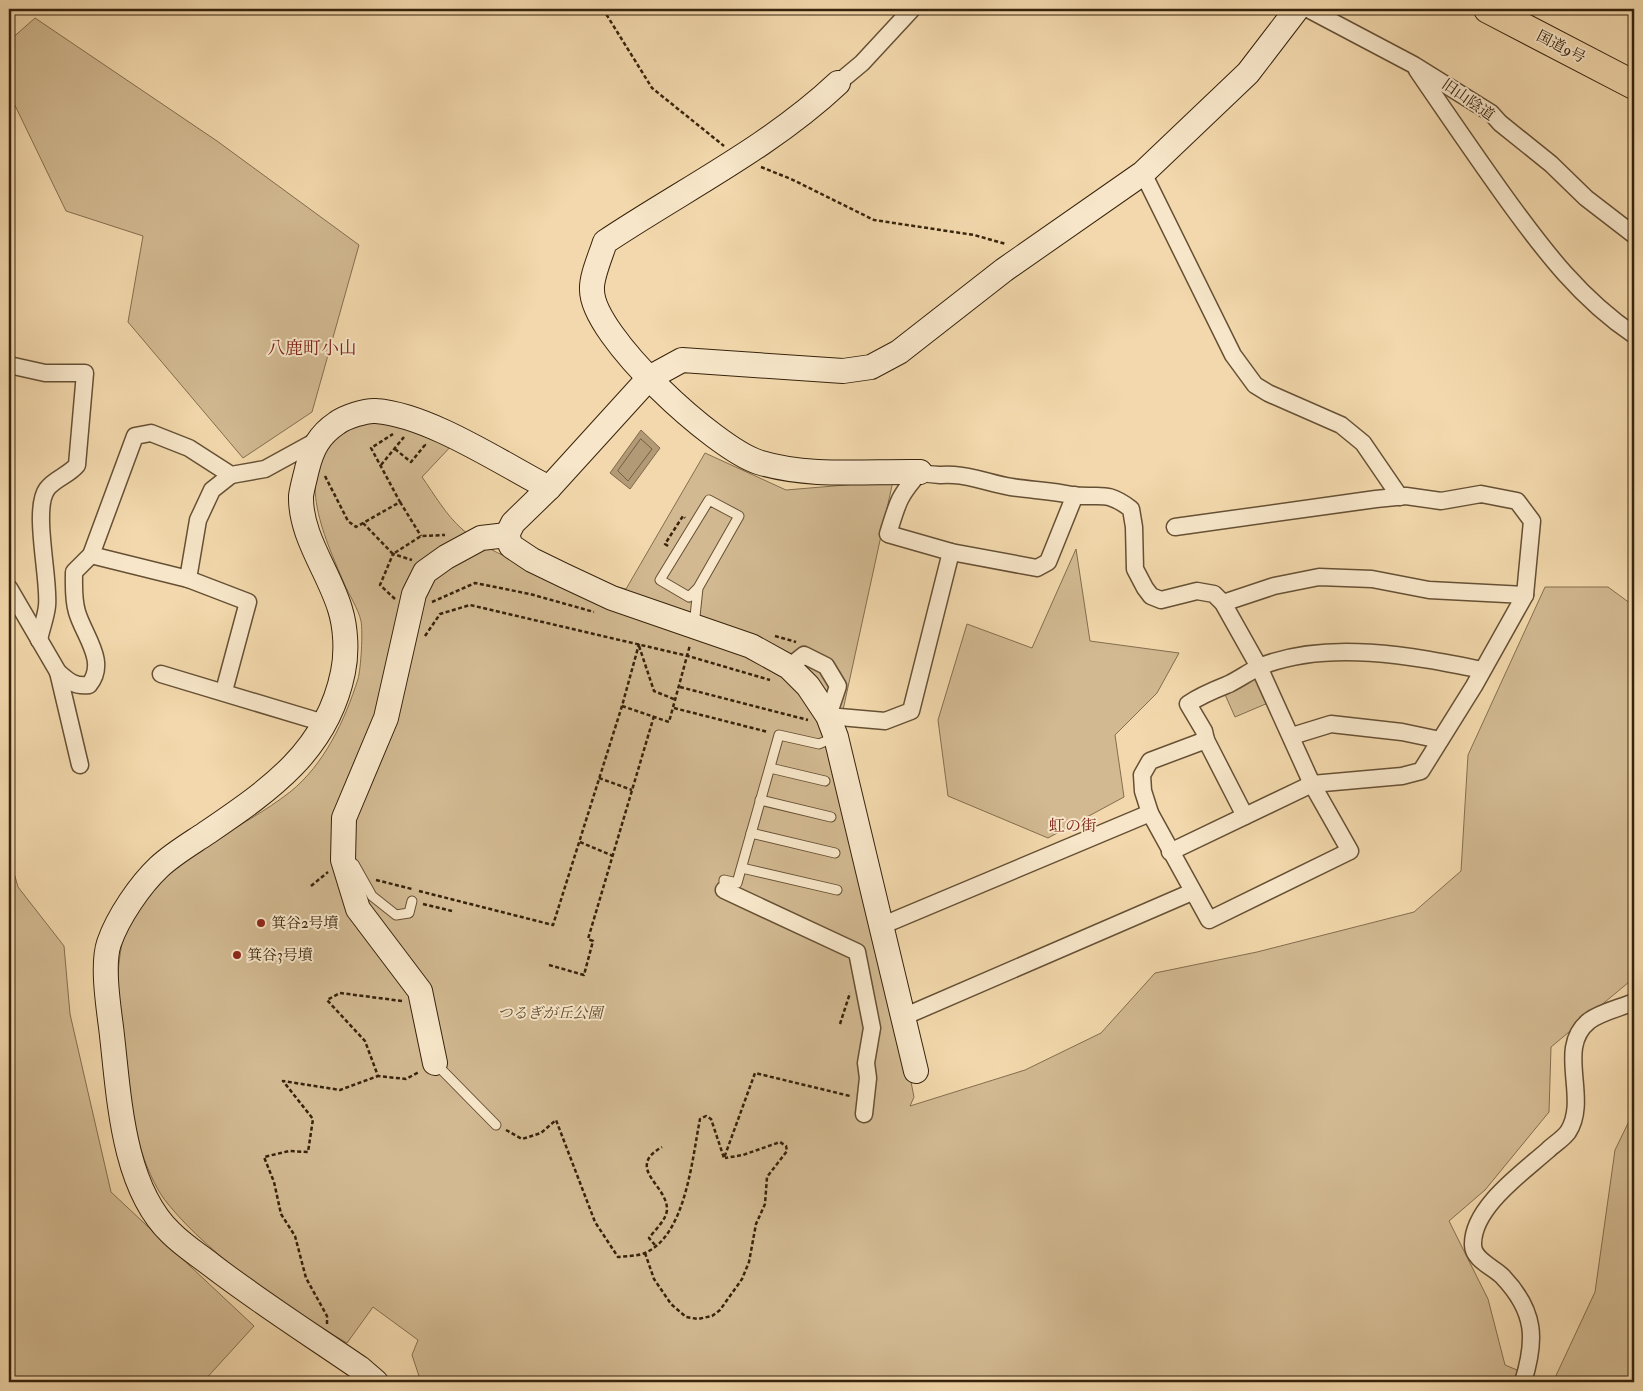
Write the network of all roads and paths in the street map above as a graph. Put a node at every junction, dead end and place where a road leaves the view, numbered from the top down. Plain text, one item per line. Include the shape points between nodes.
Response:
1 (603, 9) edge
2 (912, 9) edge
3 (1297, 9) edge
4 (1308, 9) edge
5 (1488, 9) edge
6 (1414, 65) junction
7 (838, 83) joint
8 (1634, 85) edge
9 (739, 158) junction
10 (1143, 173) junction
11 (1634, 235) edge
12 (1031, 251) junction
13 (1634, 335) edge
14 (9, 365) edge
15 (649, 378) junction
16 (412, 428) junction
17 (316, 441) junction
18 (395, 448) junction
19 (381, 465) junction
20 (920, 472) junction
21 (231, 475) junction
22 (324, 475) dead end
23 (549, 488) junction
24 (1075, 495) junction
25 (1400, 497) junction
26 (400, 502) junction
27 (362, 523) junction
28 (1175, 527) dead end
29 (507, 535) junction
30 (950, 552) junction
31 (91, 554) junction
32 (393, 554) junction
33 (188, 579) junction
34 (9, 588) edge
35 (698, 588) junction
36 (1525, 596) junction
37 (1223, 603) junction
38 (596, 613) dead end
39 (411, 614) junction
40 (694, 626) junction
41 (39, 640) junction
42 (422, 640) dead end
43 (639, 644) junction
44 (688, 656) junction
45 (1259, 667) junction
46 (1482, 670) junction
47 (58, 672) junction
48 (161, 674) dead end
49 (781, 674) junction
50 (680, 688) junction
51 (224, 692) junction
52 (676, 700) junction
53 (622, 706) junction
54 (673, 708) junction
55 (654, 716) junction
56 (324, 723) junction
57 (832, 726) junction
58 (779, 735) junction
59 (1292, 736) junction
60 (1206, 740) junction
61 (1440, 740) junction
62 (80, 765) dead end
63 (770, 768) junction
64 (599, 778) junction
65 (825, 781) dead end
66 (1312, 784) junction
67 (632, 790) junction
68 (760, 800) junction
69 (1150, 813) junction
70 (1245, 816) junction
71 (830, 817) dead end
72 (751, 833) junction
73 (579, 842) junction
74 (343, 847) junction
75 (1170, 852) junction
76 (835, 853) dead end
77 (613, 856) junction
78 (742, 868) junction
79 (362, 877) junction
80 (724, 890) joint
81 (837, 890) dead end
82 (1192, 892) junction
83 (412, 901) joint
84 (452, 911) dead end
85 (881, 926) junction
86 (550, 966) dead end
87 (1634, 1002) edge
88 (424, 1003) junction
89 (903, 1017) junction
90 (435, 1063) junction
91 (916, 1071) dead end
92 (378, 1076) junction
93 (865, 1107) joint
94 (496, 1124) joint
95 (662, 1147) dead end
96 (724, 1158) junction
97 (655, 1245) junction
98 (645, 1253) junction
99 (328, 1347) junction
100 (376, 1382) edge
101 (1524, 1382) edge

1 - 9 path via 652,88
2 - 7 street via 862,63
3 - 10 street via 1248,73
4 - 6 street, 旧山陰道
5 - 8 highway, 国道9号
6 - 11 street, 旧山陰道 via 1491,113 1586,198
6 - 13 street via 1551,260 1606,316
7 - 9 street via 817,103
9 - 12 path via 791,179 874,220 974,236
9 - 15 street via 605,242 592,289 596,307 607,328
10 - 12 street
10 - 25 street via 1233,355 1256,384 1268,393 1341,424 1363,443
12 - 15 street via 899,352 871,367 844,371 682,360
14 - 41 street via 44,373 85,373 77,465 47,488 42,501 48,606
15 - 20 street via 729,448 758,462 808,473
15 - 23 street
16 - 17 street via 404,415 371,410 339,421
16 - 18 path
16 - 18 path via 425,445 411,462
16 - 19 path via 391,435 370,448
16 - 23 street via 435,428
17 - 21 street via 265,470
17 - 56 street via 301,496 306,527 342,612 345,642 343,672
18 - 19 path
19 - 26 path
20 - 24 street
20 - 30 street via 895,506 888,534
21 - 31 street via 181,445 151,433 134,436 116,493
21 - 33 street via 212,490 198,520
22 - 27 path via 348,521 356,527
23 - 29 street via 513,523
24 - 30 street via 1048,562 1037,568
24 - 37 street via 1100,494 1116,498 1130,508 1135,569 1151,596 1161,600 1197,591 1214,594
25 - 28 street
25 - 36 street via 1441,501 1482,494 1517,501 1532,521
26 - 27 path
26 - 32 path via 421,536
27 - 32 path
29 - 39 street via 481,538 425,572 414,594
29 - 40 street via 511,546 541,564 612,598
30 - 57 street via 911,711 885,721
31 - 33 street
31 - 47 street via 74,572 74,597 76,612 97,660 96,677 89,685 80,686
32 - 39 path via 380,585
33 - 51 street via 248,602
34 - 41 street
35 - 35 lane via 739,516 709,500 660,580 689,597
35 - 40 lane
36 - 37 street via 1429,590 1372,579 1318,577 1274,586
36 - 46 street
37 - 45 street
38 - 39 path via 530,594 474,583
39 - 74 street via 386,718 344,818
40 - 44 path
40 - 49 street via 751,646
41 - 47 street
42 - 43 path via 440,614 470,605
43 - 44 path
43 - 52 path via 654,691
43 - 53 path
44 - 49 path
44 - 50 path
45 - 46 street via 1298,656 1340,652 1433,660
45 - 59 street
45 - 60 street via 1188,704
46 - 61 street
47 - 62 street
48 - 51 street
49 - 57 street via 808,686
50 - 52 path
50 - 57 path
51 - 56 street
52 - 54 path
53 - 55 path
53 - 64 path
54 - 55 path via 669,722
54 - 58 path
55 - 67 path
56 - 99 street via 312,745 291,770 265,793 163,863 148,878 108,945 106,992 118,1096 129,1150 150,1206 170,1233 233,1282
57 - 58 lane via 819,744
57 - 85 street
58 - 63 lane
59 - 61 street via 1331,724
59 - 66 street
60 - 69 street via 1150,761 1142,775 1142,791
60 - 70 street
61 - 66 street via 1421,771 1402,776
63 - 65 lane
63 - 68 lane
64 - 67 path
64 - 73 path
66 - 70 street
66 - 82 street via 1350,851 1209,920
67 - 77 path
68 - 71 lane
68 - 72 lane
69 - 75 street
69 - 85 street
70 - 75 street
72 - 76 lane
72 - 78 lane
73 - 77 path
73 - 79 path via 553,925
74 - 79 lane
74 - 88 street via 347,878 358,909 420,991
75 - 82 street
77 - 86 path via 588,939 593,941 584,975
78 - 80 lane via 737,883 724,880
78 - 81 lane
79 - 83 lane via 372,896 396,915 409,912
80 - 93 street via 857,952 872,1028 866,1062
82 - 89 street
83 - 84 path
85 - 89 street
87 - 101 street via 1590,1020 1578,1031 1572,1048 1575,1118 1567,1133 1483,1212 1474,1230 1473,1248 1481,1260 1504,1278 1528,1312 1532,1354
88 - 90 street
88 - 92 path via 340,993 327,1000 366,1041
89 - 91 street
90 - 92 path via 406,1079
90 - 94 lane
92 - 99 path via 340,1090 283,1081 313,1119 308,1152 289,1150 264,1157 281,1214 295,1236 306,1278 327,1316
93 - 96 path via 755,1073
94 - 98 path via 522,1139 541,1133 556,1120 599,1229 618,1257
95 - 97 path via 649,1156 647,1162 649,1176 664,1198 667,1210 649,1238
96 - 97 path via 711,1119 706,1116 700,1119 684,1201 669,1233
96 - 98 path via 780,1142 787,1151 767,1177 765,1204 756,1224 749,1262 730,1298 712,1316 686,1317 671,1304 654,1278
97 - 98 path
99 - 100 street

